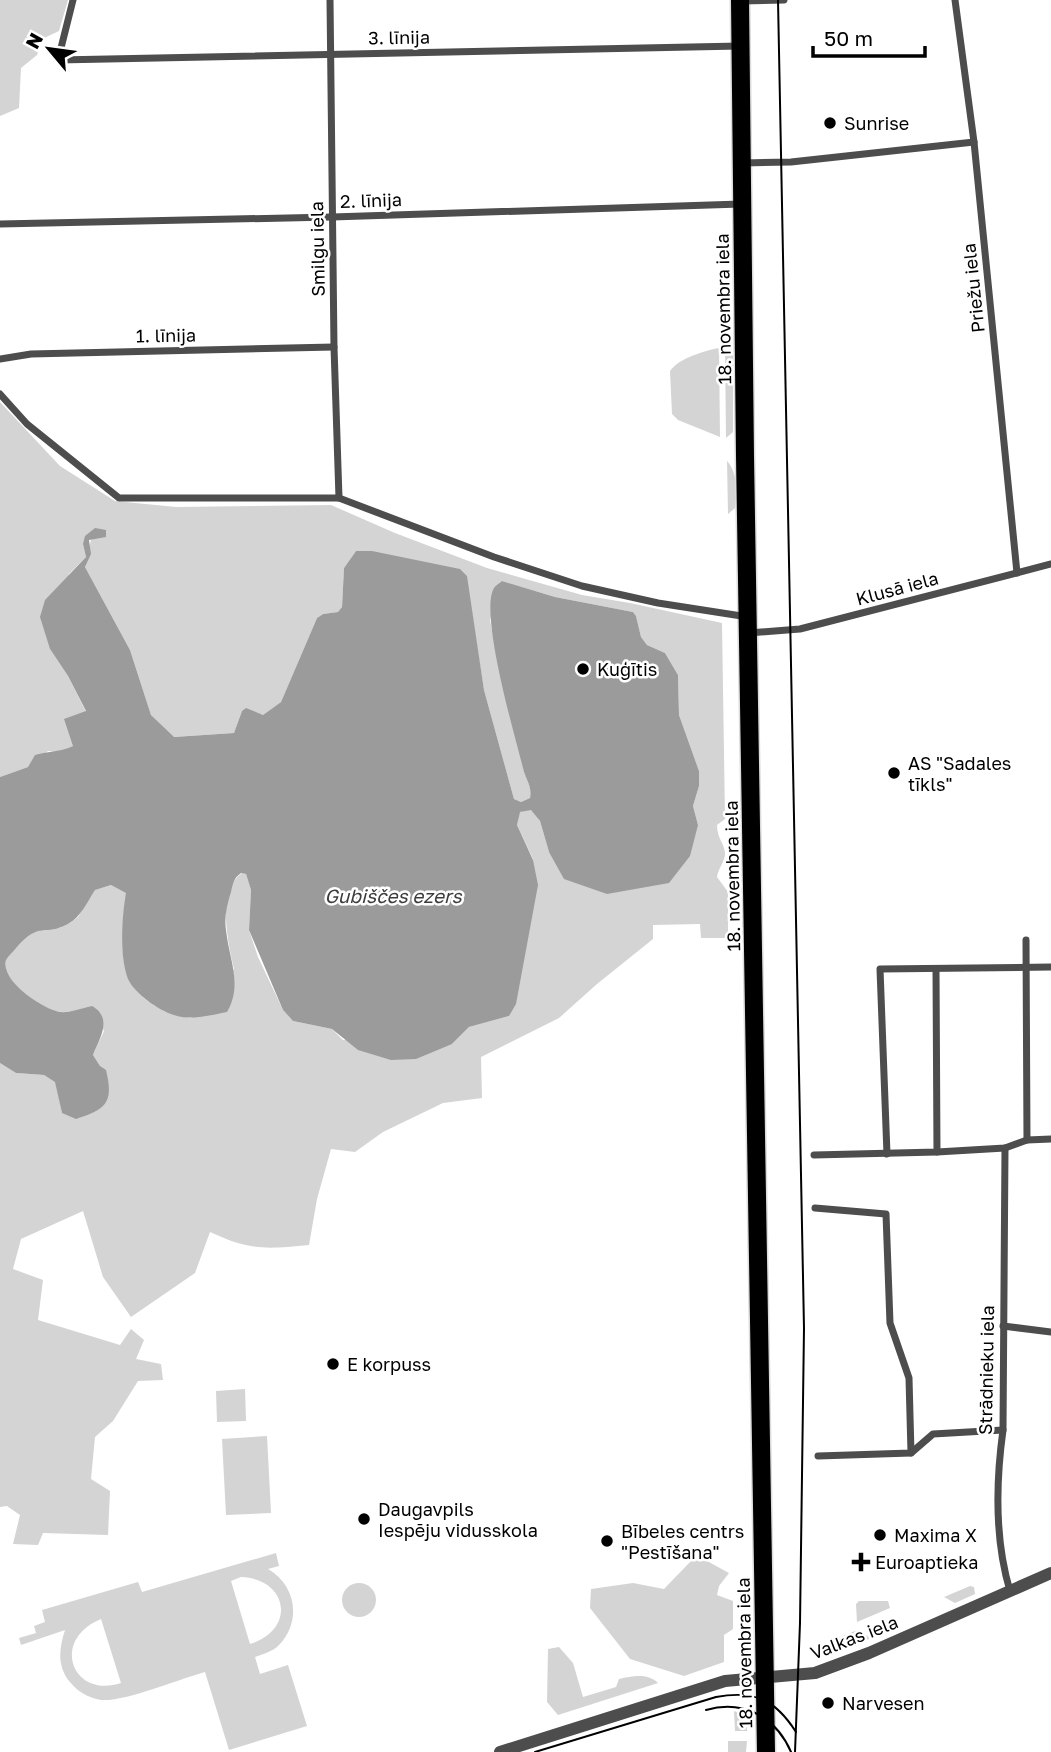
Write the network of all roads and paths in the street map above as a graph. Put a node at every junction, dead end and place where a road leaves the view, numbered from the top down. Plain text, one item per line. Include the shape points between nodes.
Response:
1 (72, 0) edge
2 (330, 0) edge
3 (740, 0) edge
4 (784, 0) edge
5 (955, 0) edge
6 (741, 46) junction
7 (330, 54) junction
8 (974, 142) junction
9 (742, 163) junction
10 (742, 204) junction
11 (332, 217) junction
12 (0, 224) edge
13 (334, 347) junction
14 (0, 359) edge
15 (0, 394) edge
16 (339, 498) junction
17 (1051, 564) edge
18 (1017, 573) junction
19 (749, 625) junction
20 (1026, 940) dead end
21 (1051, 967) edge
22 (1026, 968) junction
23 (936, 969) junction
24 (1051, 1139) edge
25 (1027, 1140) junction
26 (1005, 1148) junction
27 (937, 1152) junction
28 (887, 1154) junction
29 (814, 1155) dead end
30 (815, 1208) dead end
31 (1003, 1326) junction
32 (1051, 1332) edge
33 (1003, 1430) junction
34 (911, 1453) junction
35 (818, 1456) dead end
36 (1051, 1573) edge
37 (1010, 1591) junction
38 (765, 1677) junction
39 (500, 1752) edge
40 (766, 1752) edge

1 - 7 street, 3. līnija via 58,60
2 - 7 street, Smilgu iela
3 - 4 street
3 - 6 main road, 18. novembra iela
5 - 8 street, Priežu iela
6 - 7 street, 3. līnija
6 - 9 main road, 18. novembra iela
7 - 11 street, Smilgu iela
8 - 9 street
8 - 18 street, Priežu iela
9 - 10 main road, 18. novembra iela
10 - 11 street, 2. līnija
10 - 19 main road, 18. novembra iela
11 - 12 street, 2. līnija
11 - 13 street, Smilgu iela
13 - 14 street, 1. līnija via 31,354
13 - 16 street, Smilgu iela
15 - 16 street via 27,424 119,498
16 - 19 street via 582,586
17 - 18 street, Klusā iela
18 - 19 street, Klusā iela via 800,629
19 - 38 main road, 18. novembra iela
20 - 22 street
21 - 22 street
22 - 23 street
22 - 25 street
23 - 27 street
23 - 28 street via 880,969
24 - 25 street
25 - 26 street
26 - 27 street
26 - 31 street, Strādnieku iela
27 - 28 street
28 - 29 street
30 - 34 street via 886,1214 890,1323 909,1378
31 - 32 street
31 - 33 street, Strādnieku iela
33 - 34 street via 933,1434
33 - 37 street, Strādnieku iela via 998,1464 1001,1556
34 - 35 street
36 - 37 street, Valkas iela
37 - 38 street, Valkas iela via 816,1673
38 - 39 street, Valkas iela via 725,1681
38 - 40 main road, 18. novembra iela

